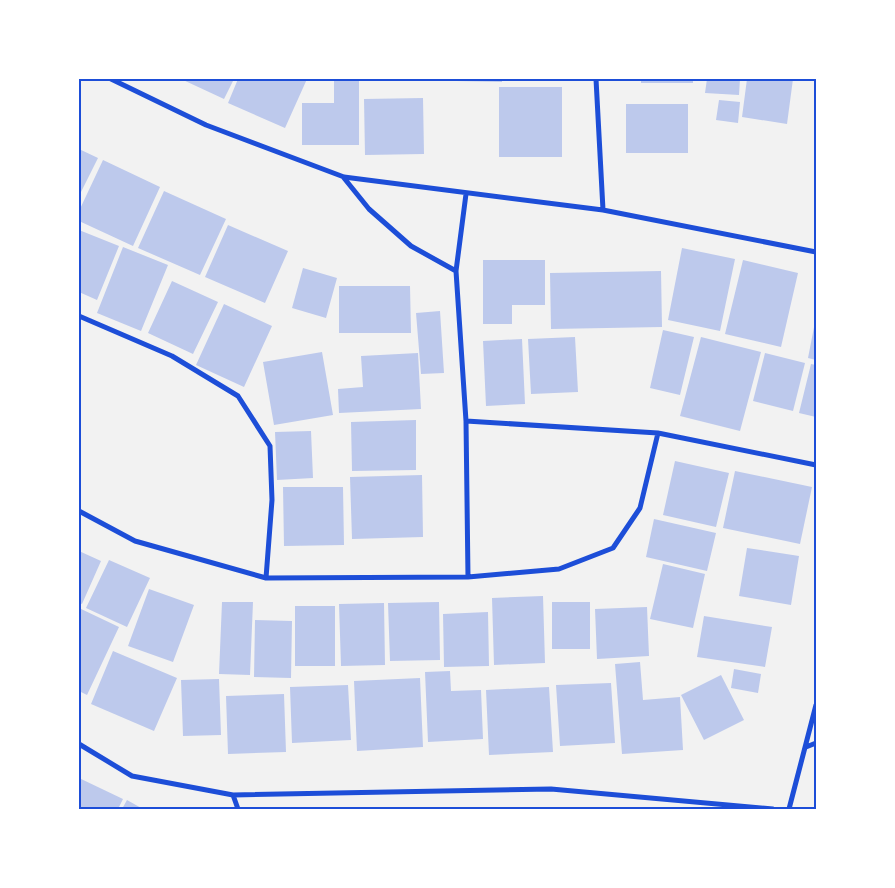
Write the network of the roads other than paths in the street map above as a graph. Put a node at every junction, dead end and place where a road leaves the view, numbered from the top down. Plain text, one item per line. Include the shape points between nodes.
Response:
1 (111, 79) edge
2 (596, 79) edge
3 (344, 177) junction
4 (466, 194) junction
5 (603, 210) junction
6 (816, 252) edge
7 (456, 271) junction
8 (79, 316) edge
9 (466, 421) junction
10 (658, 433) junction
11 (816, 465) edge
12 (79, 511) edge
13 (468, 577) junction
14 (266, 578) junction
15 (816, 705) edge
16 (816, 743) edge
17 (79, 744) edge
18 (806, 747) junction
19 (233, 795) junction
20 (238, 809) edge
21 (773, 809) edge
22 (789, 809) edge

1 - 3 street via 206,126
2 - 5 street
3 - 4 street
3 - 7 street via 369,209 411,246
4 - 5 street
4 - 7 street
5 - 6 street
7 - 9 street
8 - 14 street via 172,356 238,396 270,446 272,500
9 - 10 street
9 - 13 street
10 - 11 street
10 - 13 street via 640,508 613,548 559,569
12 - 14 street via 135,541
13 - 14 street
15 - 18 street
16 - 18 street
17 - 19 street via 132,776
18 - 22 street
19 - 20 street
19 - 21 street via 552,789

